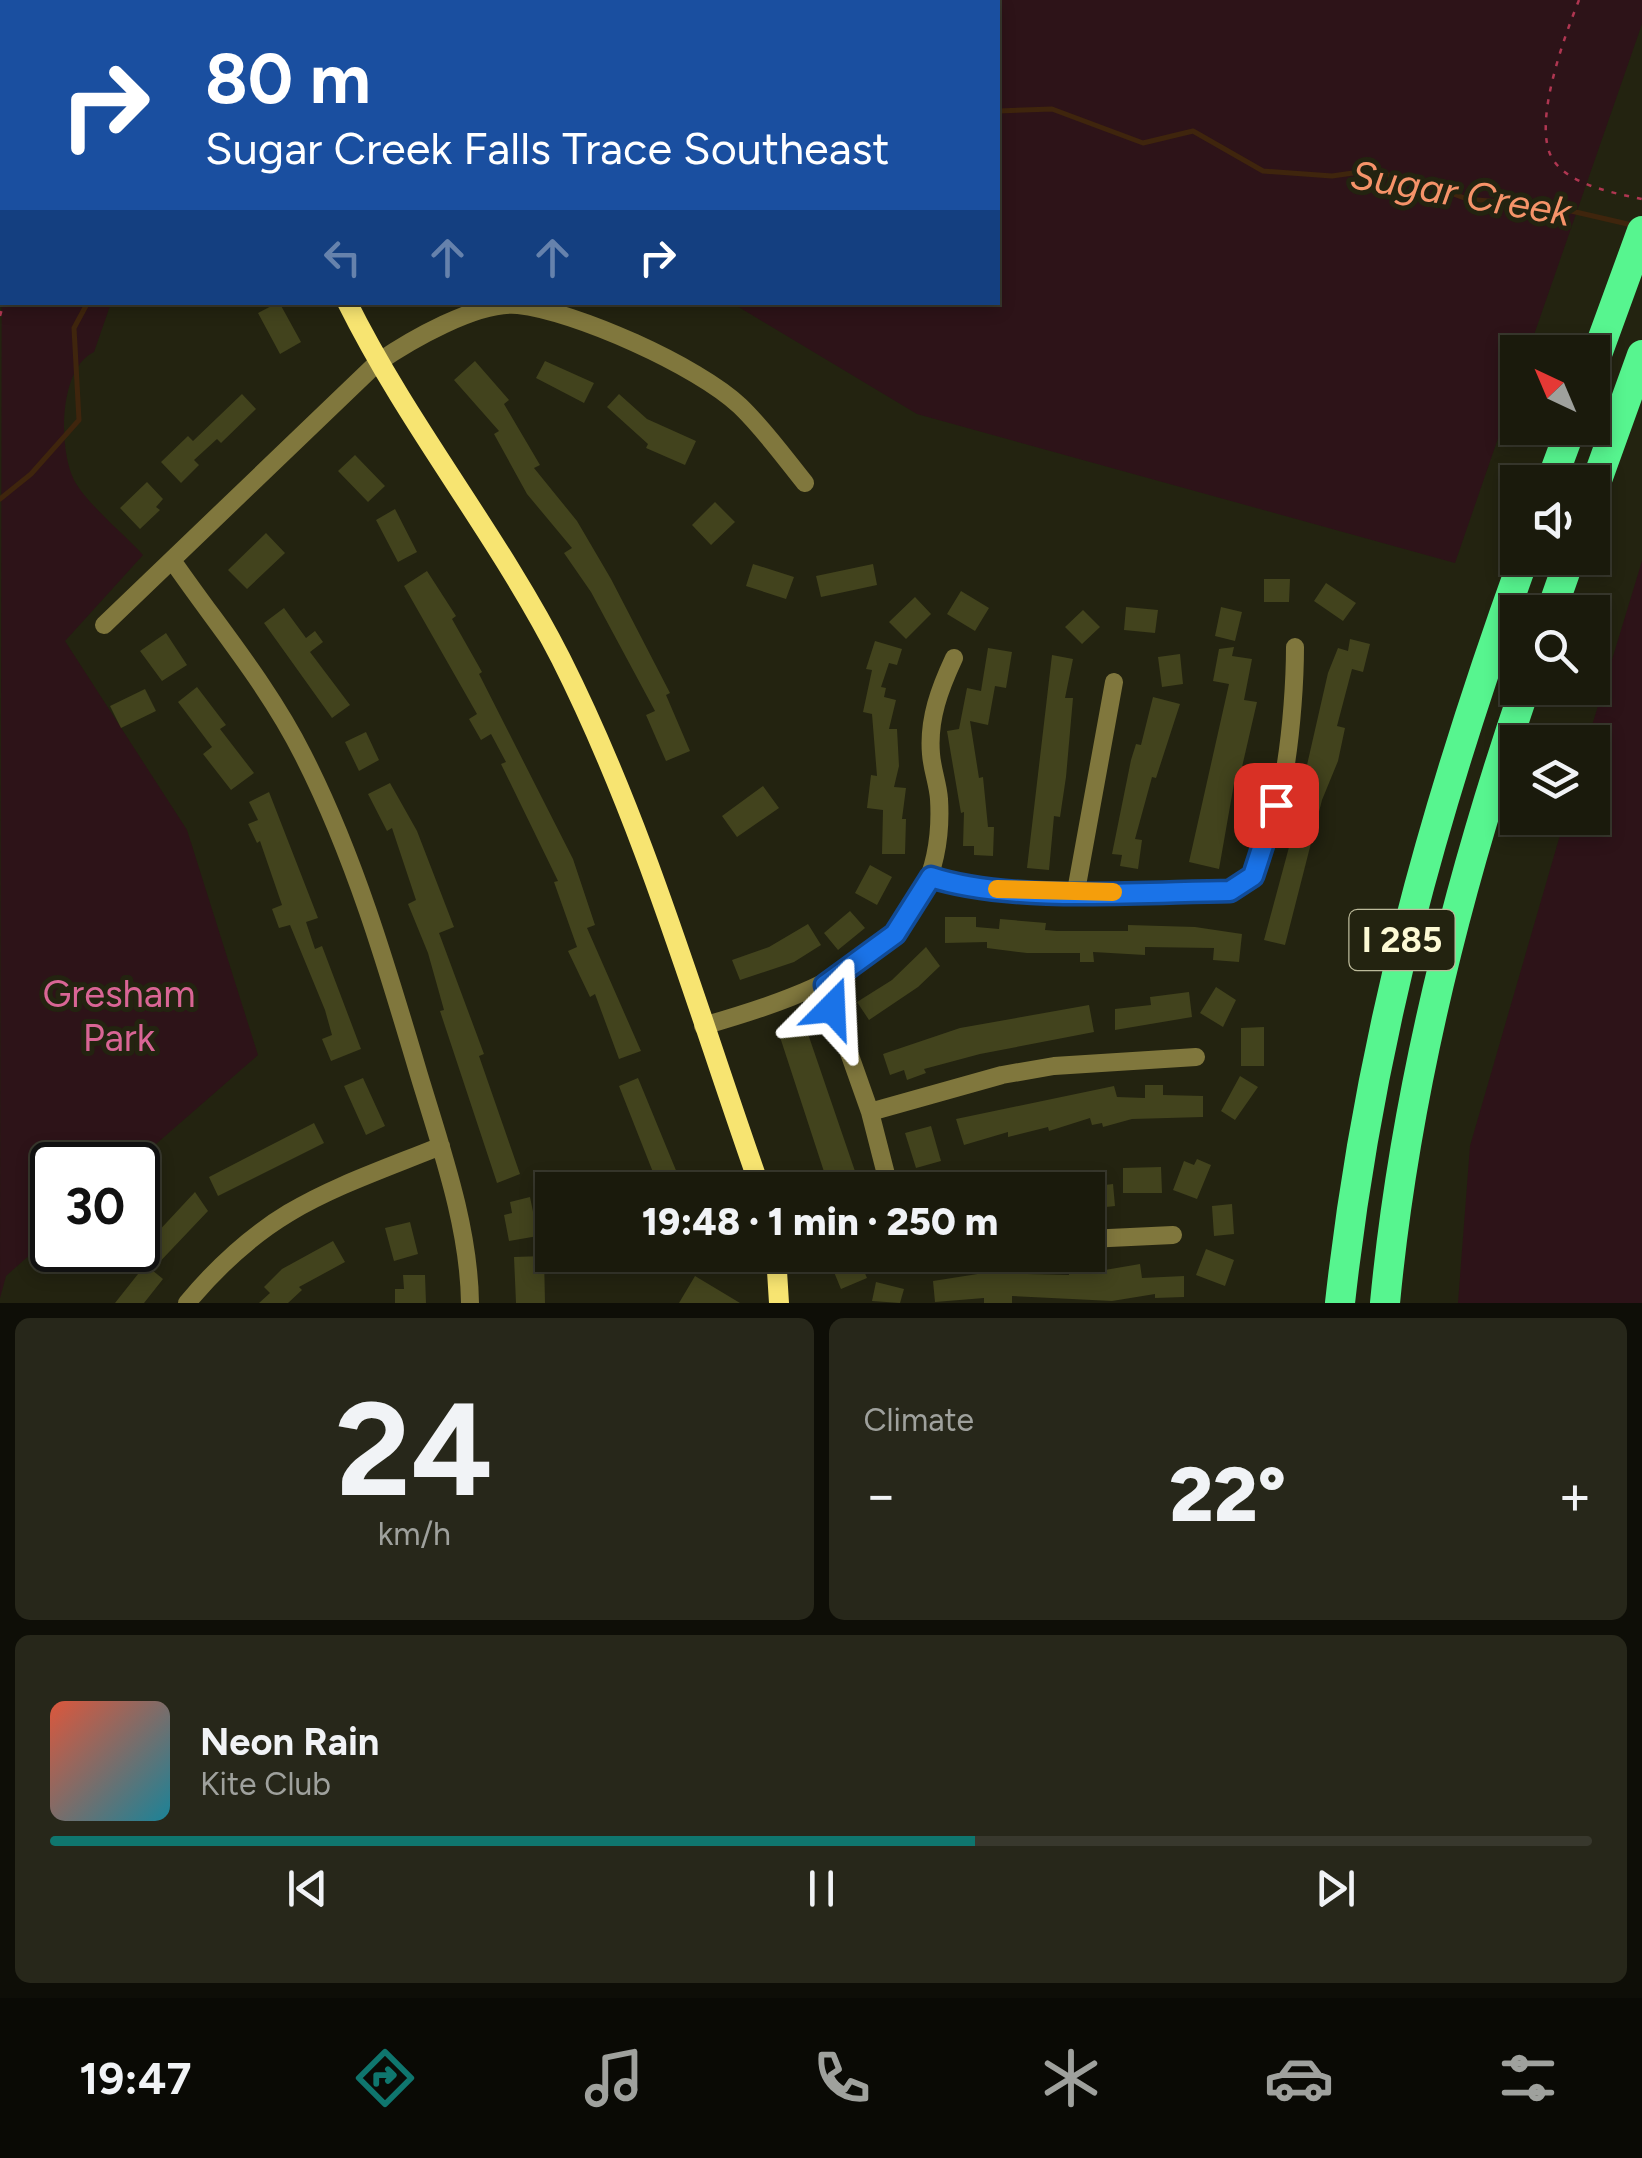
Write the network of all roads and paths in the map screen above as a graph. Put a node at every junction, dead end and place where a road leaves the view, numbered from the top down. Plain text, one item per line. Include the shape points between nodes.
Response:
1 (1578, 0) edge
2 (0, 21) edge
3 (0, 48) edge
4 (1642, 199) edge
5 (1642, 231) edge
6 (348, 305) edge
7 (511, 305) edge
8 (519, 305) edge
9 (1604, 335) edge
10 (1642, 356) edge
11 (378, 364) junction
12 (1603, 465) edge
13 (804, 483) dead end
14 (172, 560) junction
15 (1518, 575) edge
16 (104, 625) dead end
17 (1295, 647) dead end
18 (954, 658) dead end
19 (1114, 682) dead end
20 (1520, 705) edge
21 (931, 877) junction
22 (1076, 891) junction
23 (825, 985) junction
24 (703, 1026) junction
25 (1196, 1056) dead end
26 (870, 1112) junction
27 (440, 1146) junction
28 (756, 1172) edge
29 (885, 1172) edge
30 (1173, 1235) dead end
31 (1105, 1238) edge
32 (777, 1272) edge
33 (187, 1303) edge
34 (470, 1303) edge
35 (780, 1303) edge
36 (1340, 1303) edge
37 (1385, 1303) edge

1 - 4 path via 1547,115 1552,157 1594,186
2 - 3 street
5 - 9 highway
6 - 11 street
7 - 11 street via 448,322
8 - 13 street via 618,332 738,404
10 - 12 highway
11 - 14 street
11 - 24 street via 521,582 564,664 636,832
14 - 16 street
14 - 27 street via 281,714 312,775 360,892
15 - 36 highway, I 285 via 1434,824 1398,956 1360,1144
17 - 22 street via 1291,733 1253,876 1230,891
18 - 21 street via 931,729 939,800
19 - 22 street
20 - 37 highway, I 285 via 1463,882 1428,1025
21 - 22 street via 959,886
21 - 23 street via 895,934
23 - 24 street
23 - 26 street
24 - 28 street
25 - 26 street via 1054,1066
26 - 29 street
27 - 33 street via 304,1200 256,1232
27 - 34 street via 470,1264
30 - 31 street
32 - 35 street

